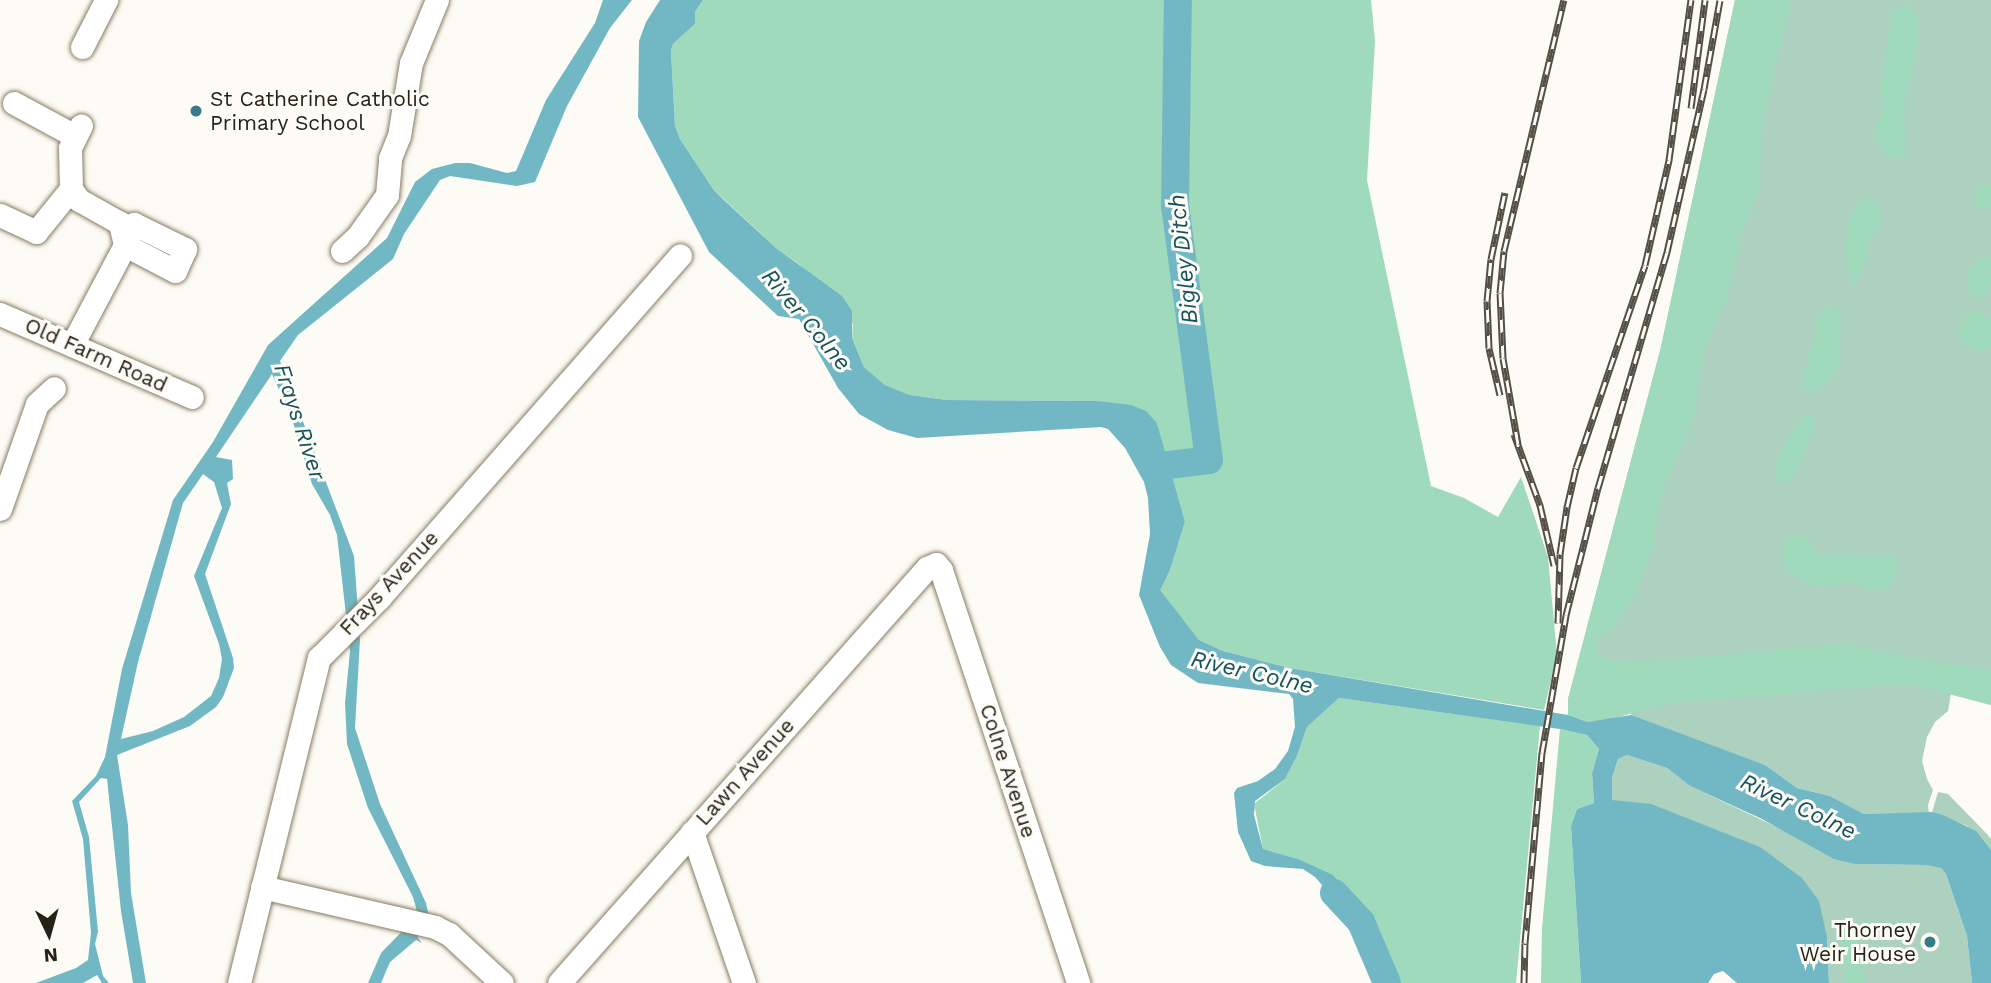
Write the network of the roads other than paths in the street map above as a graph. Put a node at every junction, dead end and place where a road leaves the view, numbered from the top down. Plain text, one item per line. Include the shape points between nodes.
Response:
1 (106, 0) edge
2 (437, 0) edge
3 (82, 47) dead end
4 (14, 103) dead end
5 (71, 189) junction
6 (0, 215) edge
7 (342, 251) dead end
8 (680, 255) dead end
9 (0, 314) edge
10 (72, 345) junction
11 (54, 388) dead end
12 (192, 397) dead end
13 (0, 509) edge
14 (934, 564) joint
15 (692, 832) junction
16 (262, 887) junction
17 (239, 983) edge
18 (502, 983) edge
19 (559, 983) edge
20 (744, 983) edge
21 (1078, 983) edge

1 - 3 street
2 - 7 street via 411,63 399,136 390,158 387,195
4 - 5 street via 78,130 70,148
5 - 6 street via 36,232
5 - 10 street via 79,201 120,223 125,245
8 - 16 street, Frays Avenue via 379,598 318,658
9 - 10 street, Old Farm Road
10 - 12 street, Old Farm Road
11 - 13 street via 37,404
14 - 15 street, Lawn Avenue
14 - 21 street, Colne Avenue via 941,570
15 - 19 street, Lawn Avenue
15 - 20 street
16 - 17 street, Frays Avenue
16 - 18 street via 431,926 449,934

